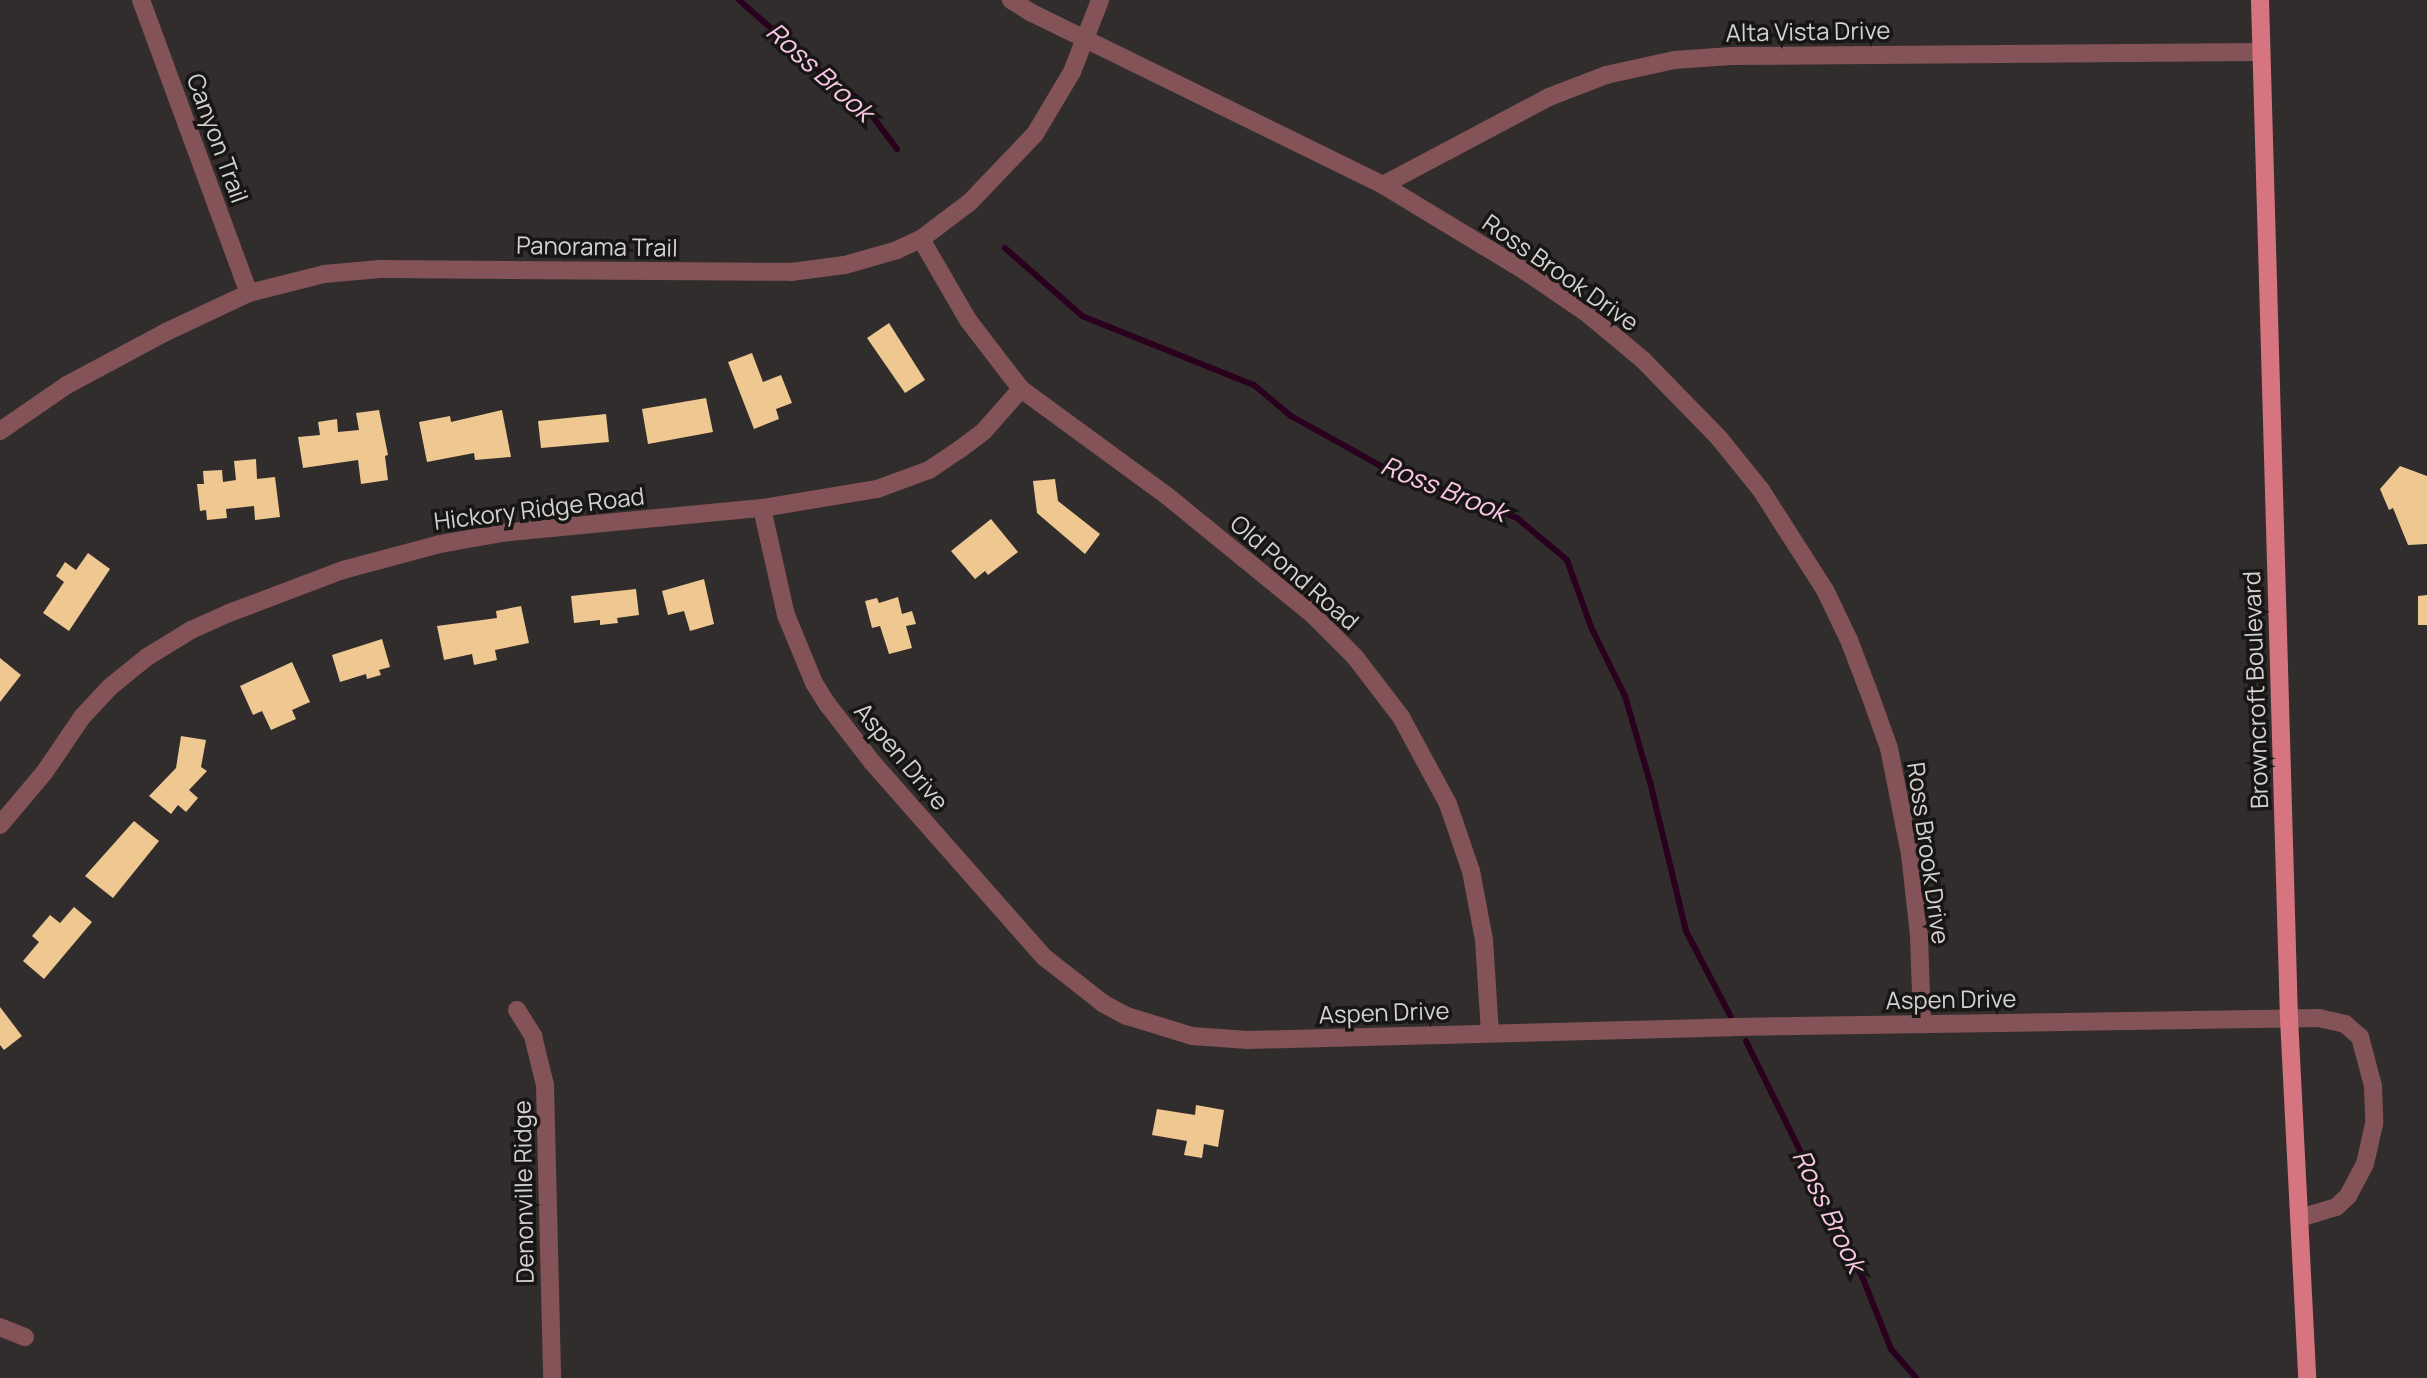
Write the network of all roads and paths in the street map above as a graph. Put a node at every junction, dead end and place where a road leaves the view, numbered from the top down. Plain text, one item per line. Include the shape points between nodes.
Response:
1 (141, 0) edge
2 (1011, 0) edge
3 (1100, 0) edge
4 (2260, 0) edge
5 (1086, 40) junction
6 (2261, 52) junction
7 (1383, 185) junction
8 (921, 239) junction
9 (249, 293) junction
10 (1021, 389) junction
11 (0, 431) edge
12 (762, 508) junction
13 (0, 825) edge
14 (517, 1010) dead end
15 (2289, 1018) junction
16 (1922, 1024) junction
17 (1490, 1032) junction
18 (2300, 1218) junction
19 (0, 1327) edge
20 (25, 1337) dead end
21 (552, 1378) edge
22 (2307, 1378) edge

1 - 9 street, Canyon Trail
2 - 5 street, Ross Brook Drive
3 - 5 street, Panorama Trail
4 - 6 main road, Browncroft Boulevard
5 - 7 street, Ross Brook Drive
5 - 8 street, Panorama Trail via 1055,102 1014,159 970,202
6 - 7 street, Alta Vista Drive via 1731,55 1674,60 1605,75 1549,97
6 - 15 main road, Browncroft Boulevard
7 - 16 street, Ross Brook Drive via 1525,271 1588,314 1643,360 1719,438 1797,544 1849,640 1889,748 1901,797 1920,936
8 - 9 street, Panorama Trail via 874,258 791,272 380,269 324,274
8 - 10 street, Old Pond Road via 968,320
9 - 11 street, Panorama Trail via 67,385
10 - 12 street, Hickory Ridge Road via 984,431 929,470 877,489
10 - 17 street, Old Pond Road via 1166,495 1312,615 1379,685 1433,772 1461,838 1484,940
12 - 13 street, Hickory Ridge Road via 501,533 440,544 343,570 229,613 147,657 110,687
12 - 17 street, Aspen Drive via 786,615 828,705 872,762 1044,957 1104,1004 1192,1036 1248,1040
14 - 21 street, Denonville Ridge via 533,1037 545,1085
15 - 16 street, Aspen Drive
15 - 18 main road, Browncroft Boulevard
15 - 18 street, Aspen Drive via 2330,1020 2354,1030 2368,1058 2374,1102 2371,1146 2359,1179 2348,1196 2330,1209
16 - 17 street, Aspen Drive
18 - 22 main road, Browncroft Boulevard
19 - 20 street

